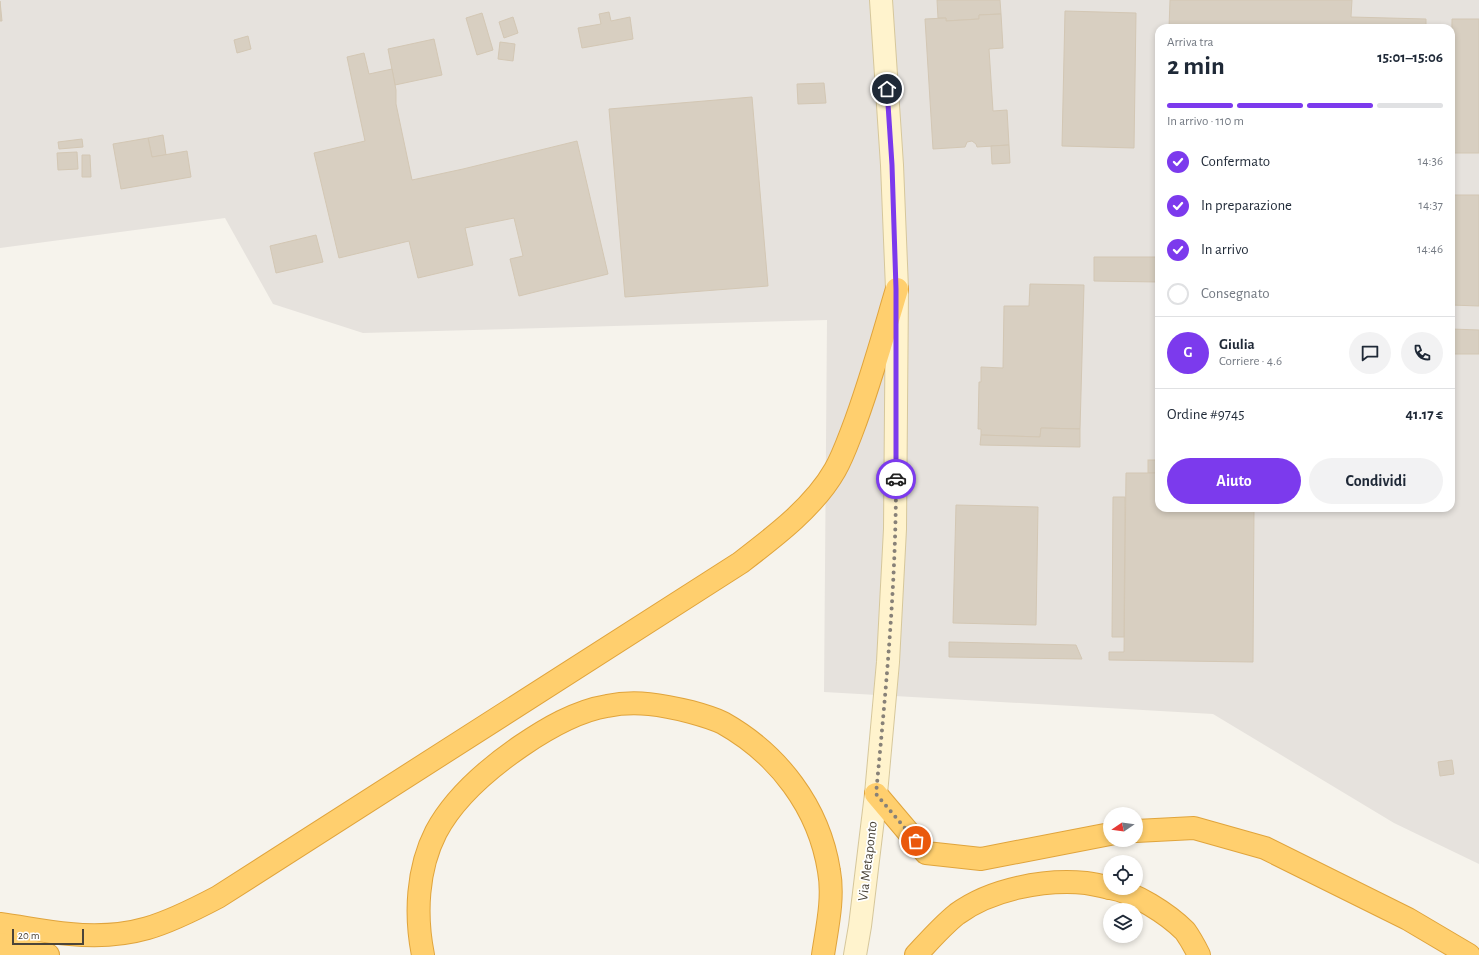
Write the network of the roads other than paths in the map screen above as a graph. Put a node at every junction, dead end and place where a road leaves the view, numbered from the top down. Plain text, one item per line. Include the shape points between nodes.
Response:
1 (881, 0) edge
2 (896, 289) junction
3 (876, 794) junction
4 (1143, 831) edge
5 (1103, 835) edge
6 (1103, 887) edge
7 (1131, 895) edge
8 (0, 924) edge
9 (0, 944) edge
10 (48, 955) edge
11 (423, 955) edge
12 (823, 955) edge
13 (855, 955) edge
14 (916, 955) edge
15 (1200, 955) edge
16 (1470, 955) edge

1 - 2 main road, Via Metaponto via 892,165
2 - 3 main road, Via Metaponto via 896,529 888,662
2 - 8 highway via 864,398 835,470 796,516 773,538 740,562 191,912 139,932 121,934 72,934
3 - 5 highway via 926,853 981,859
3 - 13 main road, Via Metaponto
4 - 16 highway via 1194,828 1265,848 1408,919
6 - 14 highway via 1059,882 998,893 975,903 957,915
7 - 15 highway via 1164,914 1185,932
9 - 10 highway
11 - 12 highway via 418,911 427,855 436,832 452,809 486,772 533,738 558,723 583,713 628,703 654,703 674,707 721,722 763,752 785,773 803,798 817,825 830,872 830,902

